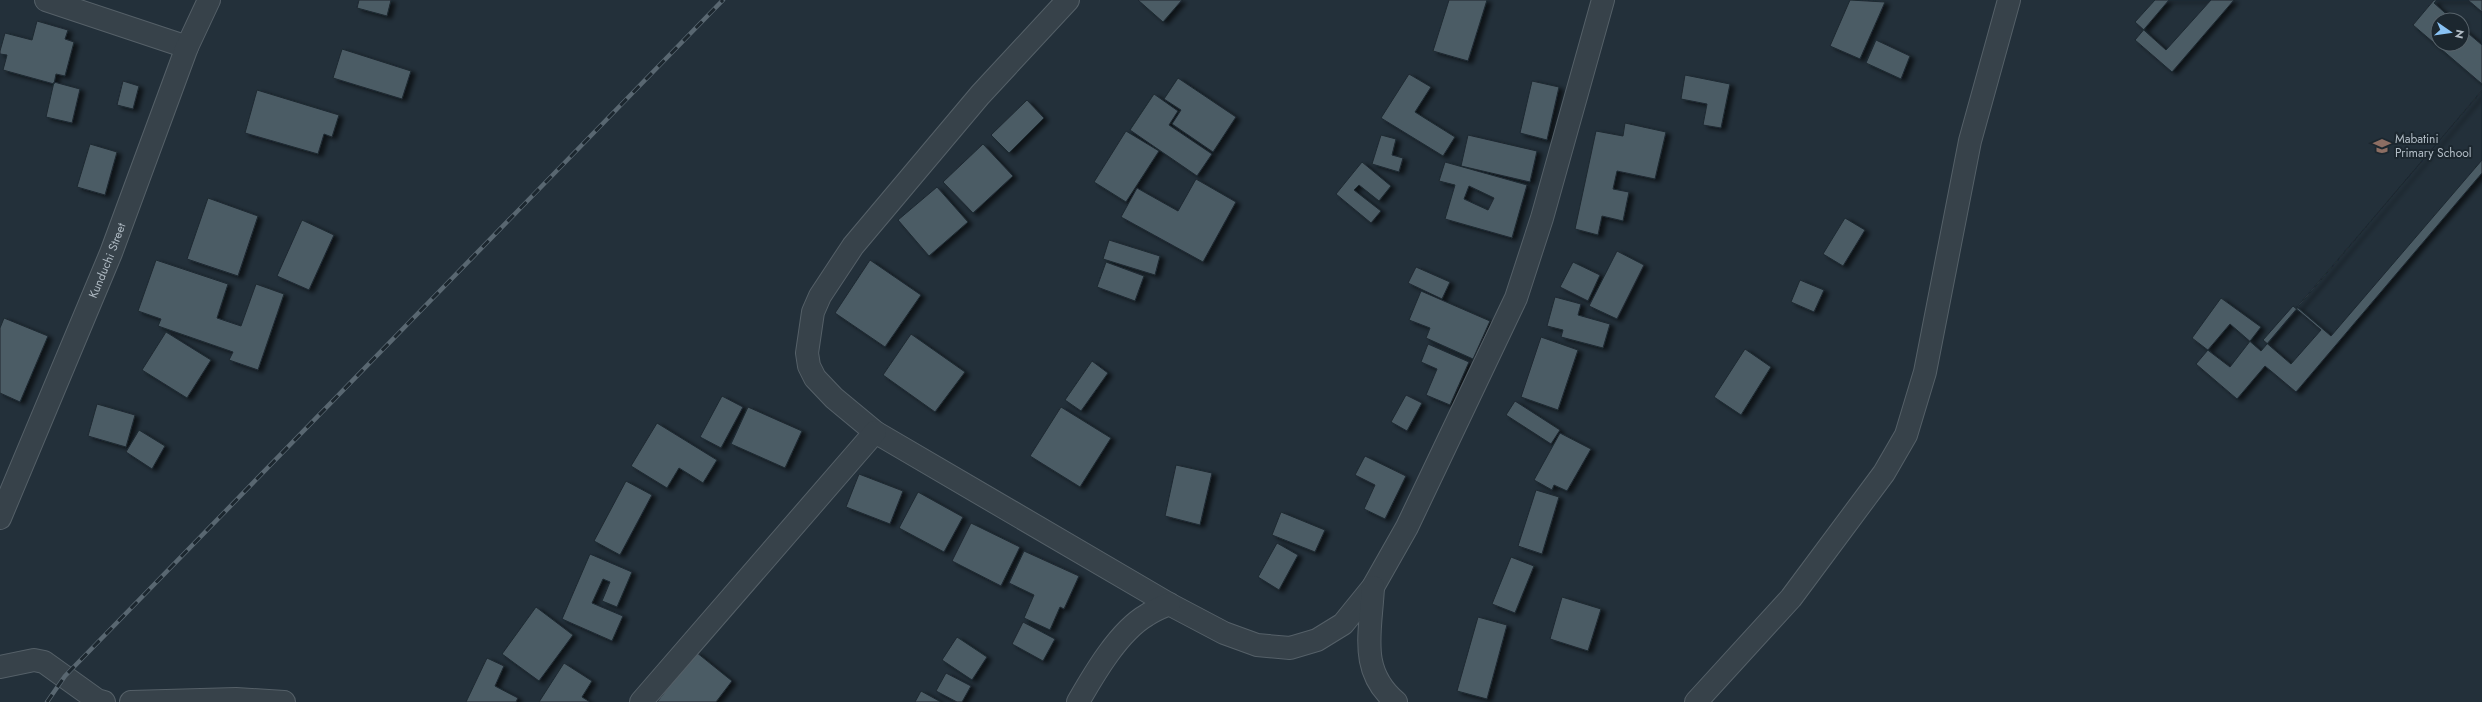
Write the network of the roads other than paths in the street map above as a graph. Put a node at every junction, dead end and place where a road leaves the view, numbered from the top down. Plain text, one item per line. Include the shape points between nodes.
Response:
1 (46, 0) edge
2 (209, 0) edge
3 (1068, 0) edge
4 (1603, 0) edge
5 (2009, 0) edge
6 (186, 47) junction
7 (875, 432) junction
8 (0, 518) edge
9 (1373, 587) junction
10 (1169, 604) junction
11 (0, 667) edge
12 (104, 702) edge
13 (131, 702) edge
14 (284, 702) edge
15 (641, 702) edge
16 (1078, 702) edge
17 (1396, 702) edge
18 (1696, 702) edge

1 - 6 street
2 - 6 street, Kunduchi Street
3 - 7 street via 980,95 853,246 820,296 813,312 807,353 809,366 815,378 834,398
4 - 9 street via 1542,218 1516,298 1407,527
5 - 18 street via 1970,141 1926,372 1906,435 1884,473 1791,598
6 - 8 street, Kunduchi Street via 111,252
7 - 10 street
7 - 15 street
9 - 10 street via 1343,624 1317,640 1290,648 1257,645 1224,633
9 - 17 street via 1370,657 1372,673 1384,692
10 - 16 street via 1146,615 1130,627 1090,680
11 - 12 street via 27,660 44,662 97,700
13 - 14 street via 236,699

